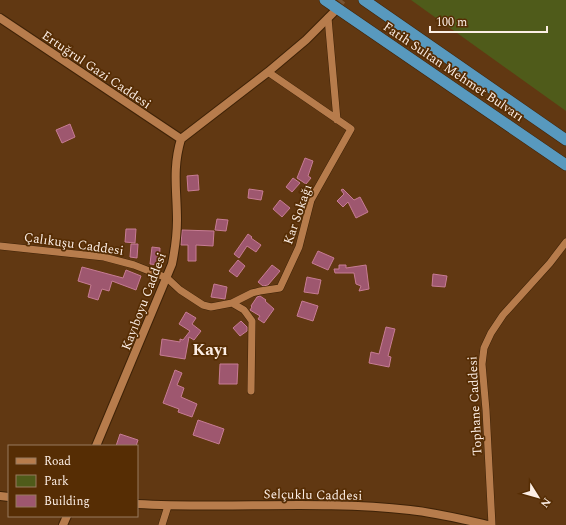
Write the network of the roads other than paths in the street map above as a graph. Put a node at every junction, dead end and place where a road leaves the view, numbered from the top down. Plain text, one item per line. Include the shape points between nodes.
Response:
1 (325, 0) edge
2 (364, 0) edge
3 (330, 15) joint
4 (0, 18) edge
5 (268, 72) junction
6 (337, 120) junction
7 (181, 140) junction
8 (566, 140) edge
9 (566, 165) edge
10 (566, 242) edge
11 (0, 246) edge
12 (167, 278) junction
13 (232, 303) junction
14 (251, 391) dead end
15 (96, 445) edge
16 (138, 504) edge
17 (168, 506) junction
18 (162, 525) edge
19 (488, 525) edge
20 (492, 525) edge

1 - 9 highway, Fatih Sultan Mehmet Bulvarı
2 - 8 highway, Fatih Sultan Mehmet Bulvarı
3 - 5 street via 306,40
3 - 6 street
4 - 7 street, Ertuğrul Gazi Caddesi
5 - 6 street
5 - 7 street
6 - 13 street, Kar Sokağı via 351,129 311,200 298,247 280,288 252,293
7 - 12 street, Kayıboyu Caddesi via 175,166 176,245
10 - 20 street, Tophane Caddesi via 503,315 490,333 484,348 482,364
11 - 12 street, Çalıkuşu Caddesi via 104,257
12 - 13 street via 203,305 211,307
12 - 15 street, Kayıboyu Caddesi
13 - 14 street via 244,310 252,321
16 - 17 street, Selçuklu Caddesi
17 - 18 street
17 - 19 street, Selçuklu Caddesi via 374,507 434,513

